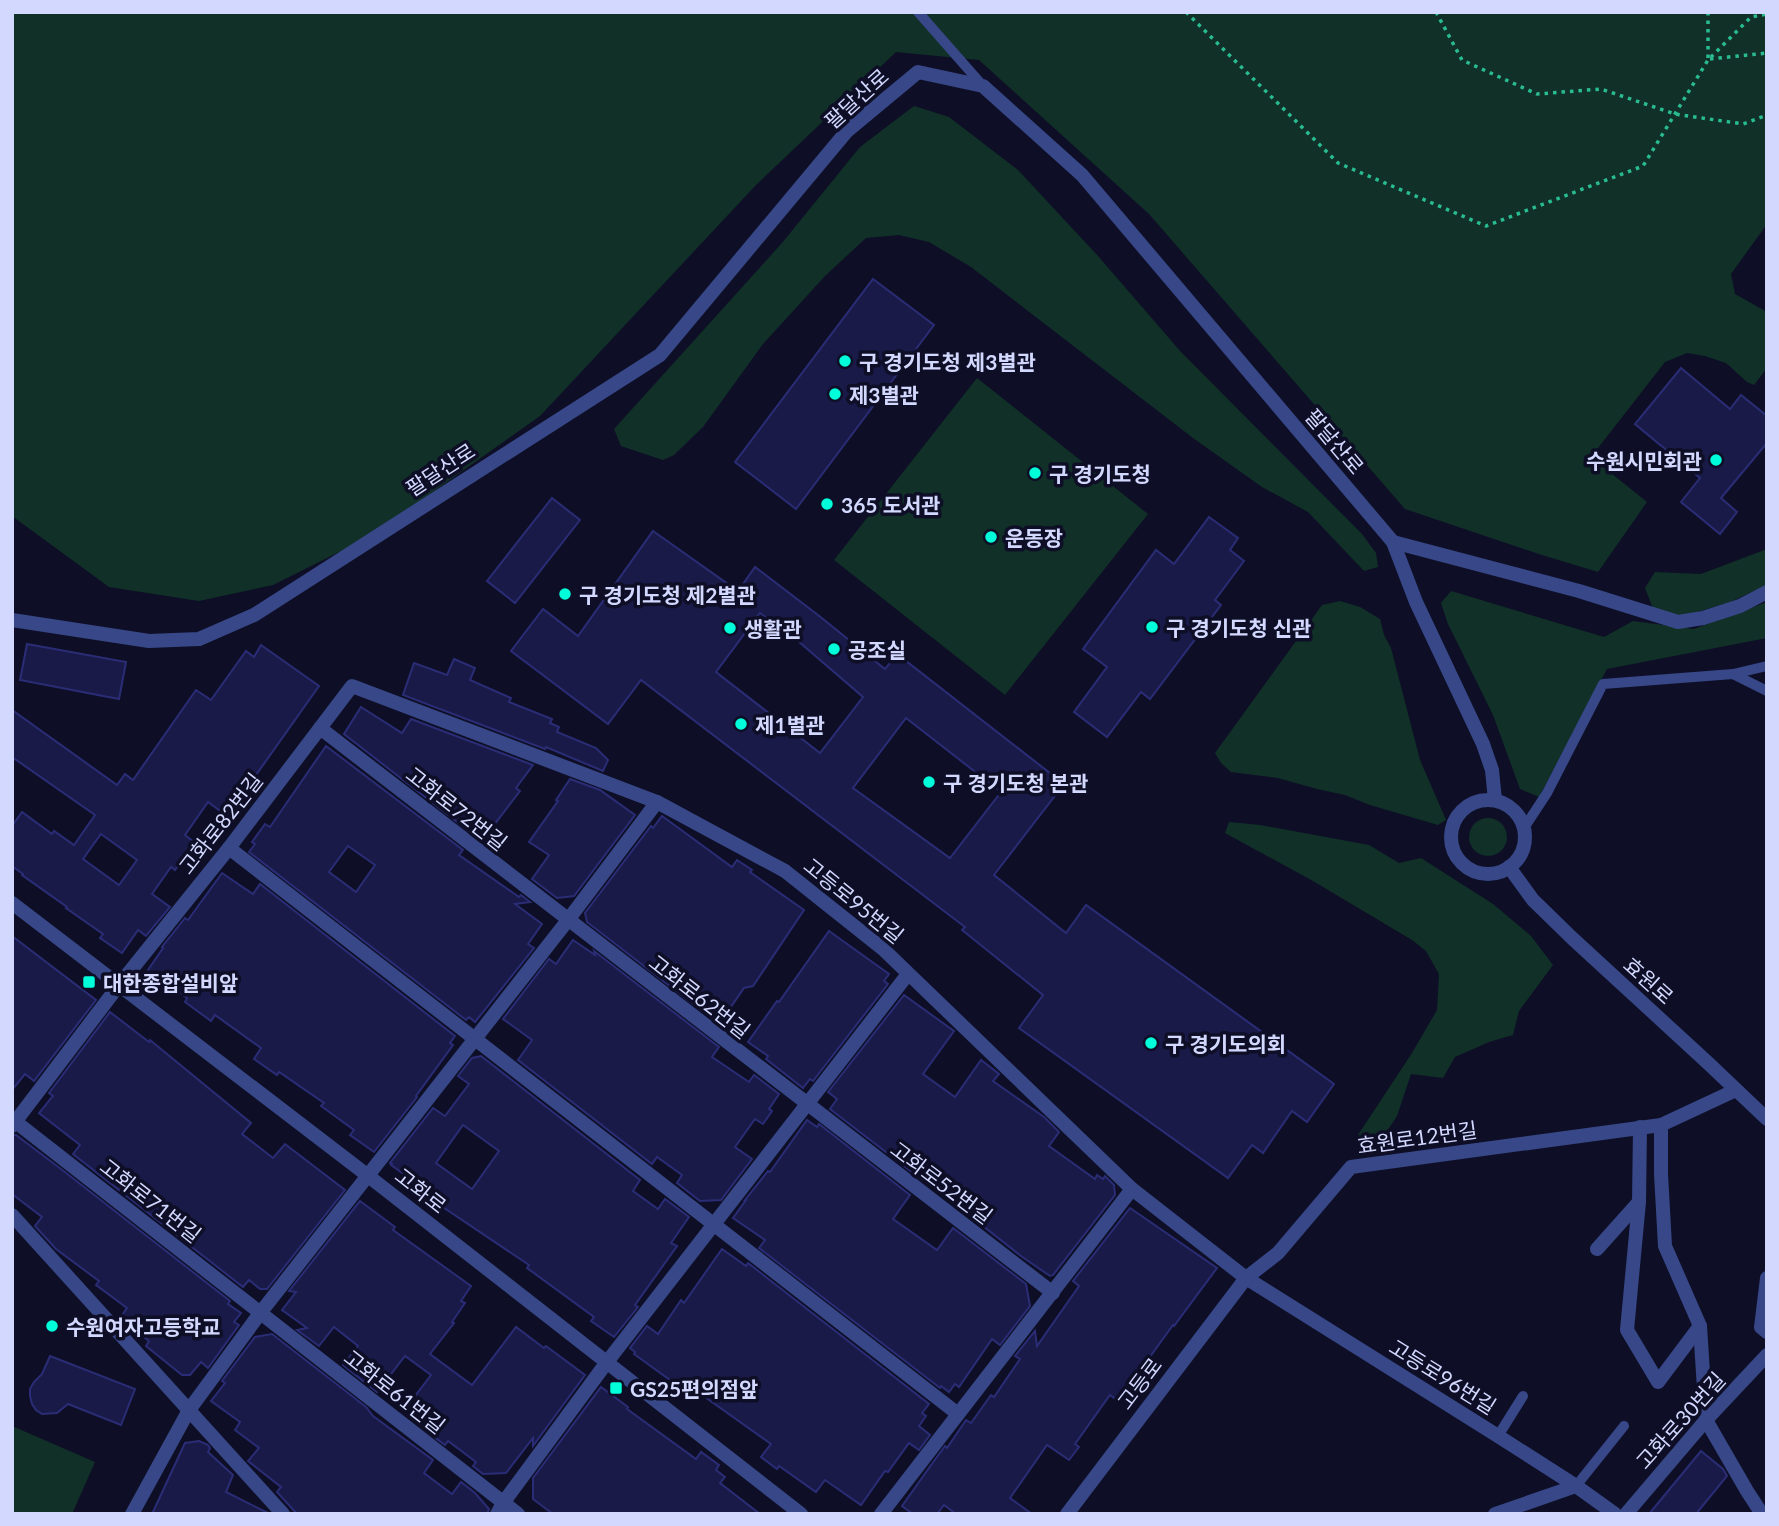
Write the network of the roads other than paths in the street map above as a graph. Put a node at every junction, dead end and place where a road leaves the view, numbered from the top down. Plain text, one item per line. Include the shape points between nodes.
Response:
1 (918, 12) edge
2 (983, 86) junction
3 (1393, 542) junction
4 (1767, 592) edge
5 (12, 620) edge
6 (1767, 666) edge
7 (1733, 674) junction
8 (352, 687) joint
9 (1767, 691) edge
10 (320, 729) junction
11 (1495, 800) junction
12 (657, 802) junction
13 (1524, 828) junction
14 (229, 848) junction
15 (1509, 867) junction
16 (12, 903) edge
17 (568, 920) junction
18 (908, 974) junction
19 (119, 985) junction
20 (475, 1040) junction
21 (1736, 1090) junction
22 (806, 1105) junction
23 (1767, 1119) edge
24 (13, 1122) edge
25 (1661, 1125) junction
26 (1640, 1127) junction
27 (367, 1175) junction
28 (1132, 1189) junction
29 (1639, 1202) junction
30 (12, 1215) edge
31 (713, 1224) junction
32 (1597, 1249) dead end
33 (1246, 1278) junction
34 (1767, 1278) edge
35 (1053, 1293) junction
36 (261, 1312) junction
37 (1700, 1326) junction
38 (1767, 1332) edge
39 (1767, 1355) edge
40 (607, 1362) junction
41 (1523, 1396) dead end
42 (189, 1410) junction
43 (958, 1414) junction
44 (1706, 1420) junction
45 (1624, 1426) dead end
46 (1498, 1436) junction
47 (1576, 1486) junction
48 (500, 1508) edge
49 (132, 1514) edge
50 (283, 1514) edge
51 (517, 1514) edge
52 (802, 1514) edge
53 (881, 1514) edge
54 (1067, 1514) edge
55 (1495, 1514) edge
56 (1615, 1514) edge
57 (1626, 1514) edge
58 (1762, 1514) edge

1 - 2 lane
2 - 3 street, 팔달산로 via 1082,175
2 - 5 street, 팔달산로 via 918,72 847,131 660,355 254,615 199,639 149,641
3 - 4 street via 1678,622 1740,606
3 - 11 street via 1483,744
6 - 7 lane
7 - 9 lane
7 - 13 lane via 1603,684
8 - 10 street, 고화로82번길
8 - 12 street, 고등로95번길
10 - 14 street, 고화로82번길
10 - 17 street, 고화로72번길
11 - 13 street via 1511,807
11 - 15 street via 1465,807 1452,828 1451,840 1454,852 1470,869 1494,873
12 - 17 street
12 - 18 street, 고등로95번길 via 785,871
13 - 15 street via 1522,852
14 - 19 street, 고화로82번길
14 - 20 street
15 - 21 street, 효원로 via 1533,900
16 - 19 street, 고화로
17 - 20 street
17 - 22 street, 고화로62번길
18 - 22 street
18 - 28 street, 고등로95번길
19 - 24 street, 고화로82번길
19 - 27 street, 고화로
20 - 27 street
20 - 31 street
21 - 23 street, 효원로
21 - 25 street, 효원로12번길
22 - 31 street
22 - 35 street, 고화로52번길
24 - 36 street, 고화로71번길
25 - 26 street, 효원로12번길
25 - 37 street via 1665,1247
26 - 29 street
26 - 33 street, 효원로12번길 via 1351,1167 1278,1253
27 - 36 street
27 - 40 street, 고화로
28 - 33 street, 고등로95번길
28 - 35 street
29 - 32 street
29 - 37 street via 1627,1331 1658,1382
30 - 42 street
31 - 40 street
31 - 43 street
33 - 46 street, 고등로96번길
33 - 54 street, 고등로
34 - 38 street via 1761,1327
35 - 43 street
36 - 42 street
36 - 48 street, 고화로61번길
37 - 44 street
39 - 44 street, 고화로30번길
40 - 48 street
40 - 52 street, 고화로
41 - 46 lane
42 - 49 street
42 - 50 street
43 - 53 street
44 - 57 street, 고화로30번길
44 - 58 street
45 - 47 lane
46 - 47 street, 고등로96번길
47 - 55 street
47 - 56 street, 고등로96번길
48 - 51 street, 고화로61번길

